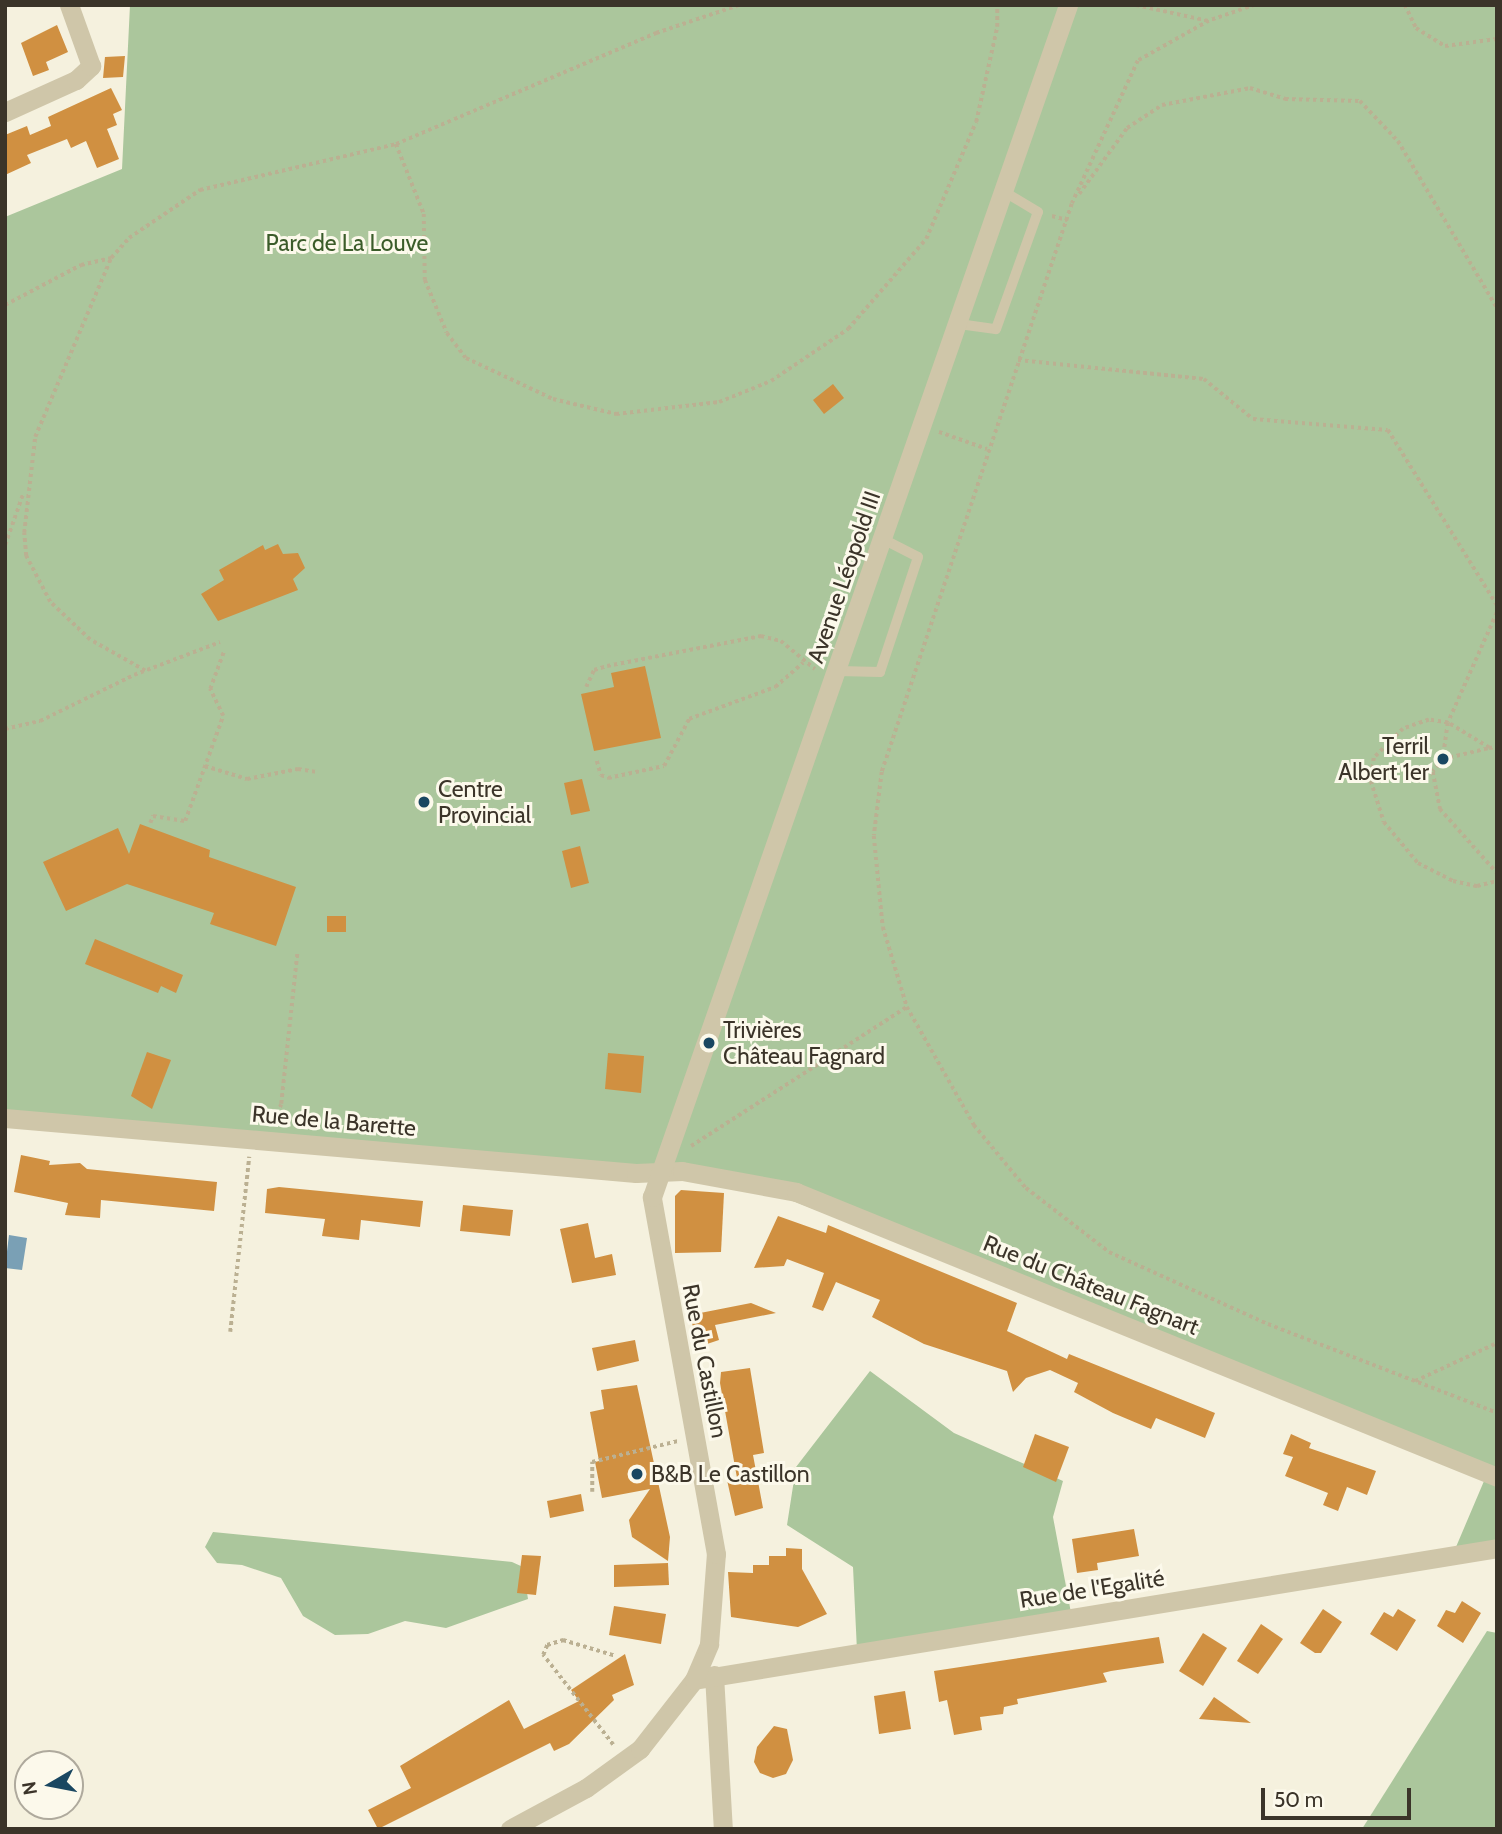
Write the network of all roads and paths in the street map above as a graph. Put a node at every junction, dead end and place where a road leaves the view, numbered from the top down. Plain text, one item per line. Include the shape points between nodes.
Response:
1 (69, 5) edge
2 (738, 5) edge
3 (997, 5) edge
4 (1068, 5) edge
5 (1136, 5) edge
6 (1255, 5) edge
7 (1405, 5) edge
8 (1209, 21) junction
9 (1497, 39) edge
10 (5, 112) edge
11 (396, 144) junction
12 (1005, 192) junction
13 (1072, 204) junction
14 (111, 258) junction
15 (5, 306) edge
16 (1497, 308) edge
17 (959, 324) junction
18 (1018, 360) junction
19 (922, 426) junction
20 (987, 449) junction
21 (26, 488) junction
22 (883, 539) junction
23 (5, 545) edge
24 (1497, 605) edge
25 (1497, 613) edge
26 (220, 642) dead end
27 (224, 651) dead end
28 (803, 663) junction
29 (145, 671) junction
30 (837, 674) junction
31 (586, 687) dead end
32 (1448, 723) junction
33 (5, 729) edge
34 (1497, 747) edge
35 (1489, 748) junction
36 (1443, 760) junction
37 (597, 761) dead end
38 (205, 766) junction
39 (318, 772) dead end
40 (150, 823) dead end
41 (1497, 873) edge
42 (1497, 881) edge
43 (297, 954) dead end
44 (907, 1007) junction
45 (5, 1118) edge
46 (274, 1120) dead end
47 (251, 1138) junction
48 (661, 1168) junction
49 (230, 1332) dead end
50 (1497, 1343) edge
51 (1415, 1381) junction
52 (1497, 1413) edge
53 (695, 1437) junction
54 (1497, 1477) edge
55 (592, 1492) dead end
56 (1497, 1548) edge
57 (616, 1656) dead end
58 (714, 1675) junction
59 (694, 1680) junction
60 (625, 1760) junction
61 (510, 1829) edge
62 (723, 1829) edge

1 - 10 street via 90,66 76,80
2 - 11 path via 656,33
3 - 11 path via 997,27 976,122 926,239 848,329 771,381 719,402 615,414 553,399 466,358 447,333 425,280 425,214
4 - 12 street, Avenue Léopold III
5 - 8 path
6 - 8 path
7 - 9 path via 1416,28 1444,46
8 - 13 path via 1138,61
11 - 14 path via 200,190 130,238
12 - 17 street, Avenue Léopold III
12 - 17 lane via 1038,212 996,329
13 - 16 path via 1127,128 1162,104 1250,88 1285,99 1360,101 1398,141
13 - 18 path
14 - 15 path via 81,265
14 - 21 path via 35,437
17 - 19 street, Avenue Léopold III
18 - 20 path
18 - 24 path via 1204,379 1253,419 1388,430
19 - 20 path
19 - 22 street, Avenue Léopold III
20 - 44 path via 882,772 874,836 883,928
21 - 23 path
21 - 29 path via 26,556 50,602 90,640
22 - 30 street, Avenue Léopold III
22 - 30 lane via 918,557 880,672
25 - 32 path
26 - 29 path
27 - 38 path via 210,689 223,716
28 - 30 path
28 - 31 path via 781,641 761,635 607,666 594,670
28 - 37 path via 775,687 689,719 664,765 608,778 601,775
29 - 33 path via 40,721
30 - 48 street, Avenue Léopold III
32 - 35 path
32 - 36 path
32 - 42 path via 1429,720 1403,729 1374,758 1371,781 1384,822 1418,863 1453,881 1477,886
34 - 35 path
35 - 36 path
36 - 41 path via 1433,772 1440,809
38 - 39 path via 247,779 298,769
38 - 40 path via 185,821 153,816
43 - 46 path via 281,1104
44 - 48 path
44 - 51 path via 974,1125 1026,1188 1110,1252 1268,1324
45 - 47 street, Rue de la Barette
47 - 48 street, Rue de la Barette
47 - 49 path
48 - 53 street, Rue du Castillon via 653,1216
48 - 54 street, Rue du Château Fagnart via 796,1192
50 - 51 path
51 - 52 path
53 - 55 path via 592,1462
53 - 59 street, Rue du Castillon via 718,1589 709,1644
56 - 58 street, Rue de l'Egalité
57 - 60 path via 563,1640 547,1644 543,1655
58 - 59 street, Rue de l'Egalité
58 - 62 street
59 - 60 street, Rue du Castillon via 660,1728
60 - 61 street, Rue du Castillon

